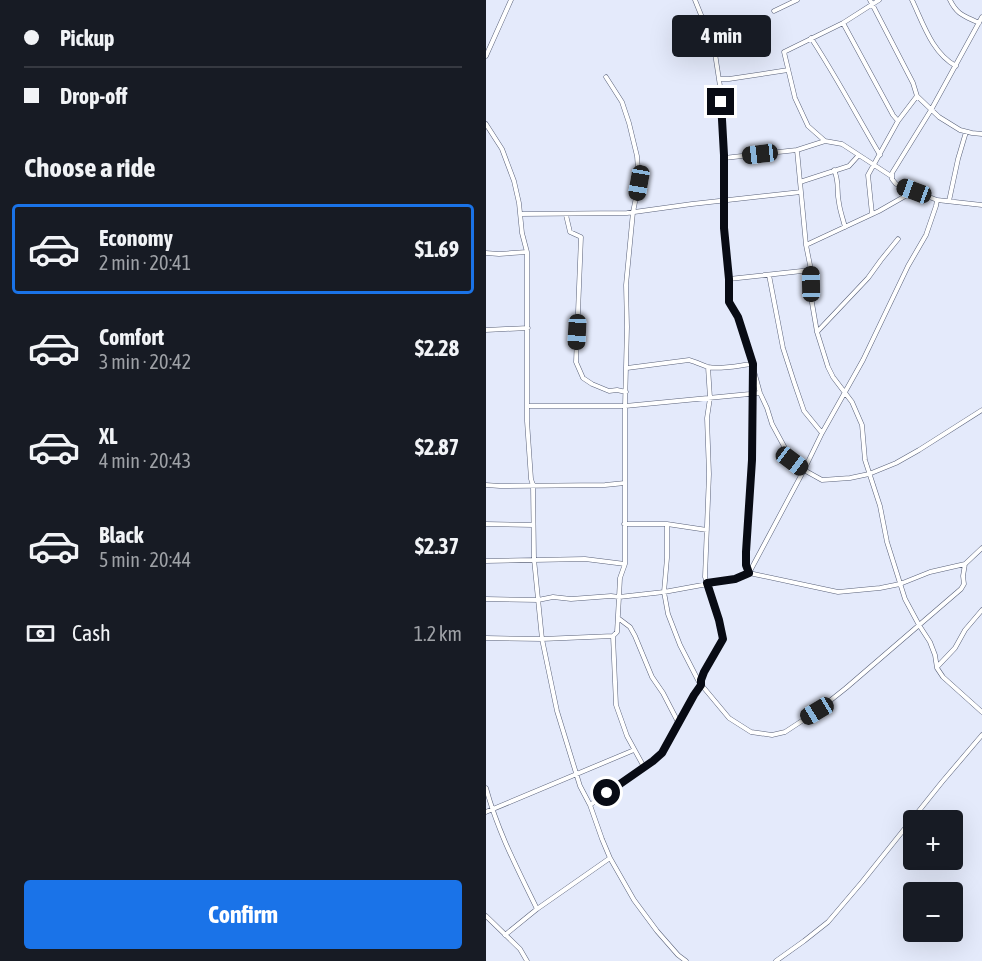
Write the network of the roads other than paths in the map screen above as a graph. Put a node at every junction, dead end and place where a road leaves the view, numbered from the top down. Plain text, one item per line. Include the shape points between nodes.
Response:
1 (511, 0) edge
2 (695, 0) edge
3 (797, 0) edge
4 (870, 0) edge
5 (879, 0) edge
6 (912, 0) edge
7 (950, 0) edge
8 (872, 6) junction
9 (774, 11) dead end
10 (982, 17) edge
11 (843, 23) junction
12 (979, 23) junction
13 (812, 38) junction
14 (486, 56) edge
15 (956, 66) junction
16 (788, 70) junction
17 (606, 77) dead end
18 (719, 79) junction
19 (917, 96) junction
20 (931, 110) junction
21 (898, 121) junction
22 (486, 124) edge
23 (966, 132) junction
24 (982, 134) edge
25 (825, 141) junction
26 (797, 150) junction
27 (880, 155) junction
28 (858, 156) junction
29 (724, 159) junction
30 (873, 165) junction
31 (834, 170) junction
32 (891, 176) junction
33 (800, 182) junction
34 (914, 191) junction
35 (801, 192) junction
36 (937, 200) junction
37 (723, 201) junction
38 (949, 201) junction
39 (982, 205) edge
40 (633, 212) junction
41 (520, 214) junction
42 (566, 214) junction
43 (872, 214) junction
44 (845, 227) junction
45 (898, 239) dead end
46 (806, 245) junction
47 (527, 252) junction
48 (486, 253) edge
49 (811, 270) junction
50 (769, 275) junction
51 (729, 279) junction
52 (528, 328) junction
53 (486, 330) edge
54 (817, 332) junction
55 (753, 364) junction
56 (708, 367) junction
57 (627, 368) junction
58 (626, 392) junction
59 (845, 392) junction
60 (760, 393) junction
61 (753, 394) junction
62 (710, 398) junction
63 (527, 406) junction
64 (626, 406) junction
65 (982, 410) edge
66 (822, 433) junction
67 (804, 470) junction
68 (869, 474) junction
69 (625, 483) junction
70 (486, 485) edge
71 (533, 486) junction
72 (486, 524) edge
73 (624, 524) junction
74 (667, 524) junction
75 (533, 525) junction
76 (707, 530) junction
77 (982, 548) edge
78 (534, 559) junction
79 (486, 561) edge
80 (625, 564) junction
81 (965, 564) junction
82 (749, 573) junction
83 (707, 583) junction
84 (900, 584) junction
85 (664, 592) junction
86 (619, 597) junction
87 (486, 599) edge
88 (538, 600) junction
89 (982, 610) edge
90 (618, 618) junction
91 (919, 625) junction
92 (613, 636) junction
93 (486, 638) edge
94 (542, 639) junction
95 (937, 668) junction
96 (701, 685) junction
97 (982, 712) edge
98 (679, 723) junction
99 (982, 735) edge
100 (634, 750) junction
101 (644, 767) junction
102 (577, 775) junction
103 (486, 788) edge
104 (590, 805) junction
105 (492, 810) junction
106 (486, 812) edge
107 (610, 858) junction
108 (537, 909) junction
109 (486, 916) edge
110 (505, 935) junction
111 (527, 961) edge
112 (686, 961) edge
113 (776, 961) edge

1 - 14 street
2 - 18 street via 714,47
3 - 9 street
4 - 8 street
5 - 8 street
6 - 15 street via 936,48
7 - 12 street via 958,13
8 - 11 street
8 - 19 street
10 - 12 street
11 - 13 street
11 - 21 street
12 - 15 street
13 - 16 street via 784,52
13 - 27 street
15 - 20 street
16 - 18 street
16 - 25 street via 808,126
17 - 40 street via 622,102 637,156 639,183
18 - 29 street
19 - 20 street
19 - 21 street
20 - 23 street
20 - 32 street
21 - 27 street
22 - 41 street via 509,166
23 - 24 street
23 - 38 street
25 - 26 street
25 - 28 street via 842,144
26 - 29 street
26 - 33 street
27 - 30 street
28 - 30 street
28 - 31 street via 849,166
29 - 37 street
30 - 32 street
30 - 43 street via 868,175
31 - 33 street
31 - 44 street via 839,180 837,190
32 - 34 street via 896,184
33 - 35 street
34 - 36 street
34 - 43 street
35 - 37 street
35 - 46 street
36 - 38 street
36 - 59 street via 926,235
37 - 40 street
37 - 51 street
38 - 39 street
40 - 42 street
40 - 57 street via 626,285
41 - 42 street
41 - 47 street
42 - 58 street via 570,232 581,237 576,362 583,378 592,384
43 - 44 street
44 - 46 street
45 - 54 street
46 - 49 street
47 - 48 street
47 - 52 street
49 - 50 street
49 - 54 street
50 - 51 street
50 - 66 street via 794,382 804,411
51 - 55 street via 729,302
52 - 53 street
52 - 63 street
54 - 59 street via 828,368
55 - 56 street
55 - 60 street
55 - 61 street
56 - 57 street via 689,360
56 - 62 street
57 - 58 street
58 - 64 street
59 - 66 street
59 - 68 street via 862,425
60 - 61 street
60 - 67 street via 792,461
61 - 62 street
61 - 82 street via 746,552
62 - 64 street
62 - 76 street
63 - 64 street
63 - 71 street
64 - 69 street
65 - 68 street via 920,450
66 - 67 street
67 - 68 street via 822,480
67 - 82 street
68 - 84 street
69 - 71 street
69 - 73 street
70 - 71 street
71 - 75 street
72 - 75 street
73 - 74 street
73 - 80 street
74 - 76 street
74 - 85 street
75 - 78 street
76 - 83 street
77 - 81 street
78 - 79 street
78 - 80 street
78 - 88 street
80 - 86 street
81 - 84 street
81 - 91 street via 961,589
82 - 83 street
82 - 84 street via 838,592
83 - 85 street
83 - 96 street via 723,639
84 - 91 street
85 - 86 street
85 - 96 street via 680,645
86 - 88 street
86 - 90 street
87 - 88 street
88 - 94 street
89 - 95 street
90 - 92 street
90 - 98 street via 630,627 652,677
91 - 95 street via 930,642
91 - 96 street via 817,711 779,734 751,732 729,718
92 - 94 street
92 - 100 street via 616,705
93 - 94 street
94 - 102 street via 557,711
95 - 97 street
96 - 98 street
98 - 101 street via 662,753
99 - 113 street via 828,922
100 - 101 street
100 - 102 street
101 - 104 street
102 - 104 street
102 - 105 street
103 - 105 street
104 - 107 street
105 - 106 street
105 - 108 street
107 - 108 street
107 - 112 street via 644,915
108 - 110 street
109 - 110 street
110 - 111 street

